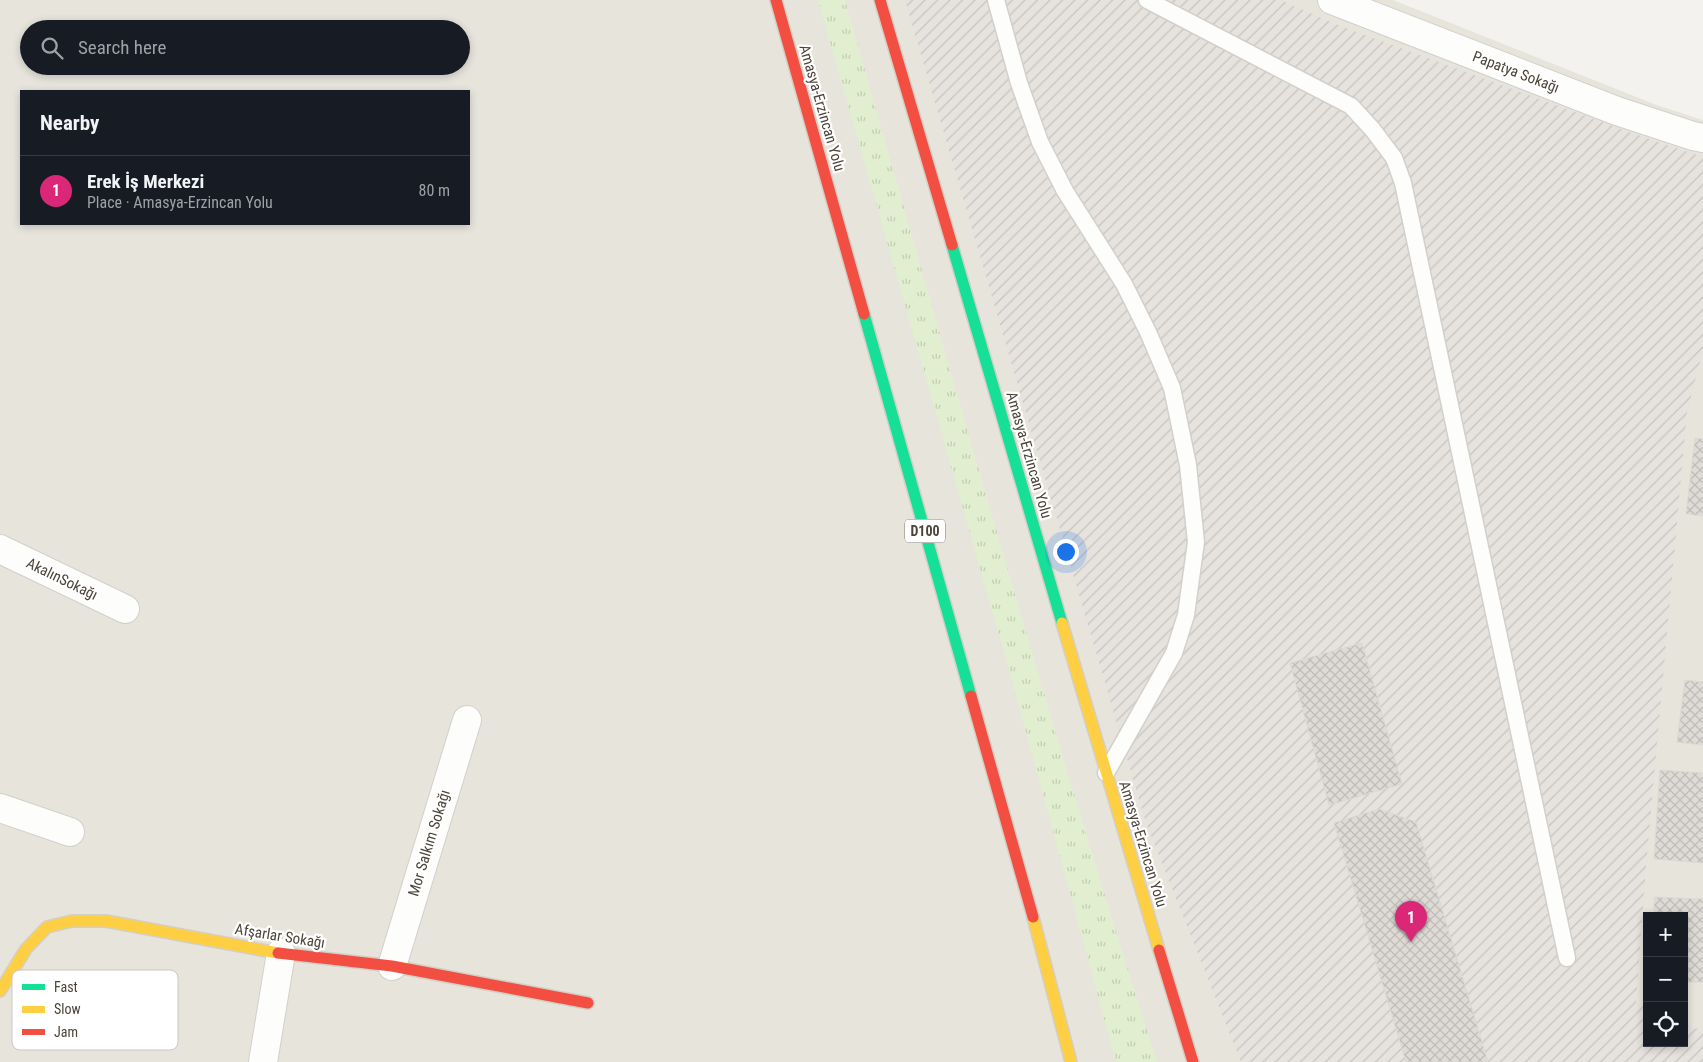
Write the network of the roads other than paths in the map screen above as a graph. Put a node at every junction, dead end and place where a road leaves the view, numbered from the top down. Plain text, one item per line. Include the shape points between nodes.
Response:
1 (776, 0) edge
2 (880, 0) edge
3 (996, 0) edge
4 (1147, 0) edge
5 (1332, 0) edge
6 (1703, 138) edge
7 (0, 549) edge
8 (125, 609) dead end
9 (467, 720) dead end
10 (1106, 774) junction
11 (0, 808) edge
12 (70, 832) dead end
13 (281, 953) junction
14 (1567, 958) dead end
15 (392, 966) junction
16 (13, 970) edge
17 (12, 972) edge
18 (0, 991) edge
19 (588, 1003) dead end
20 (262, 1062) edge
21 (1071, 1062) edge
22 (1193, 1062) edge

1 - 21 main road, Amasya-Erzincan Yolu / D100
2 - 10 main road, Amasya-Erzincan Yolu
3 - 10 lane via 1040,142 1065,192 1124,284 1172,388 1188,465 1196,542 1186,615 1174,653
4 - 14 lane via 1352,106 1394,158 1404,183
5 - 6 street, Papatya Sokağı via 1617,111
7 - 8 street, AkalınSokağı
9 - 15 street, Mor Salkım Sokağı
10 - 22 main road, Amasya-Erzincan Yolu
11 - 12 street
13 - 15 main road, Afşarlar Sokağı
13 - 16 main road, Afşarlar Sokağı via 106,920 72,921 47,927 26,949
13 - 20 street
15 - 19 main road, Afşarlar Sokağı
17 - 18 main road, Afşarlar Sokağı

